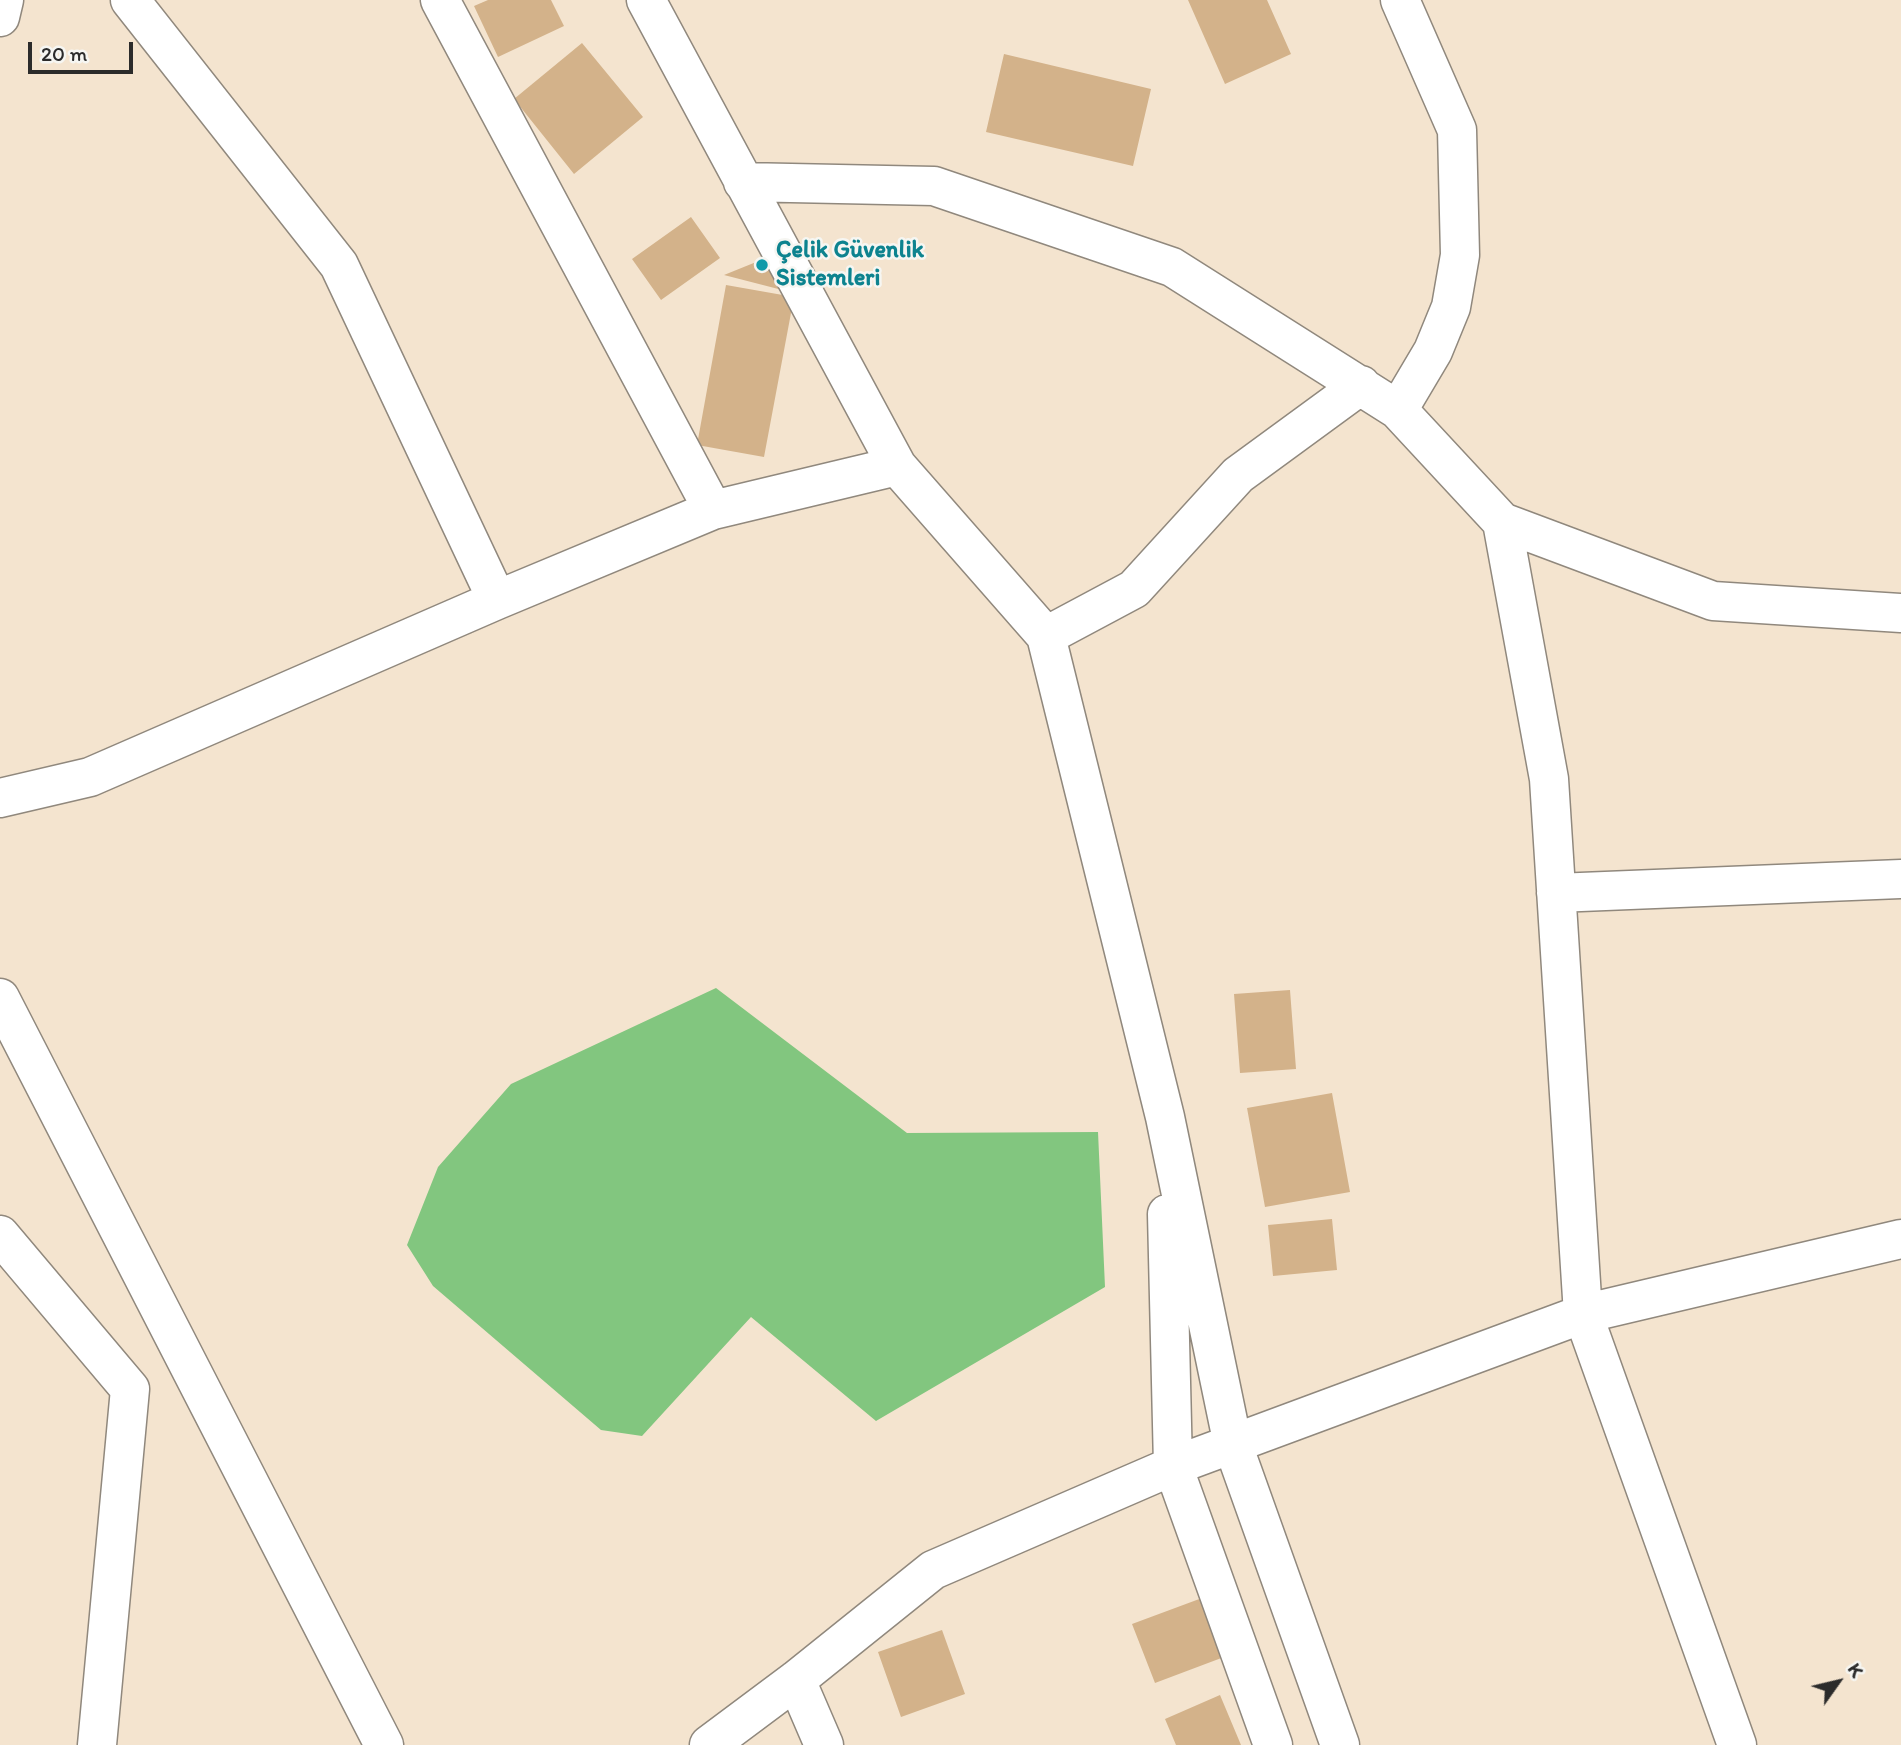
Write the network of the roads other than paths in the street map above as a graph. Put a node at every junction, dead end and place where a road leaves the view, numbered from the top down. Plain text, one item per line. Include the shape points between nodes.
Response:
1 (4, 0) edge
2 (130, 0) edge
3 (440, 0) edge
4 (646, 0) edge
5 (1400, 0) edge
6 (0, 17) edge
7 (744, 182) junction
8 (1361, 385) junction
9 (1398, 410) junction
10 (897, 466) junction
11 (713, 510) junction
12 (1502, 522) junction
13 (497, 600) junction
14 (1901, 613) edge
15 (1046, 636) junction
16 (0, 798) edge
17 (1901, 879) edge
18 (1556, 893) junction
19 (0, 998) edge
20 (1165, 1117) junction
21 (0, 1235) edge
22 (1901, 1239) edge
23 (1583, 1314) junction
24 (1233, 1445) junction
25 (1173, 1466) junction
26 (796, 1680) junction
27 (97, 1745) edge
28 (384, 1745) edge
29 (709, 1745) edge
30 (824, 1745) edge
31 (1273, 1745) edge
32 (1340, 1745) edge
33 (1737, 1745) edge

1 - 6 street
2 - 13 street via 339,265
3 - 11 street
4 - 7 street
5 - 9 street via 1457,130 1460,255 1451,307 1433,351
7 - 8 street via 934,186 1172,267
7 - 10 street
8 - 9 street
8 - 15 street via 1238,475 1134,589
9 - 12 street
10 - 11 street
10 - 15 street
11 - 13 street
12 - 14 street via 1713,601
12 - 18 street via 1549,779
13 - 16 street via 90,777
15 - 20 street
17 - 18 street
18 - 23 street
19 - 28 street
20 - 24 street
20 - 25 street
21 - 27 street via 130,1389
22 - 23 street
23 - 24 street
23 - 33 street
24 - 25 street
24 - 32 street
25 - 26 street via 933,1570
25 - 31 street
26 - 29 street
26 - 30 street

